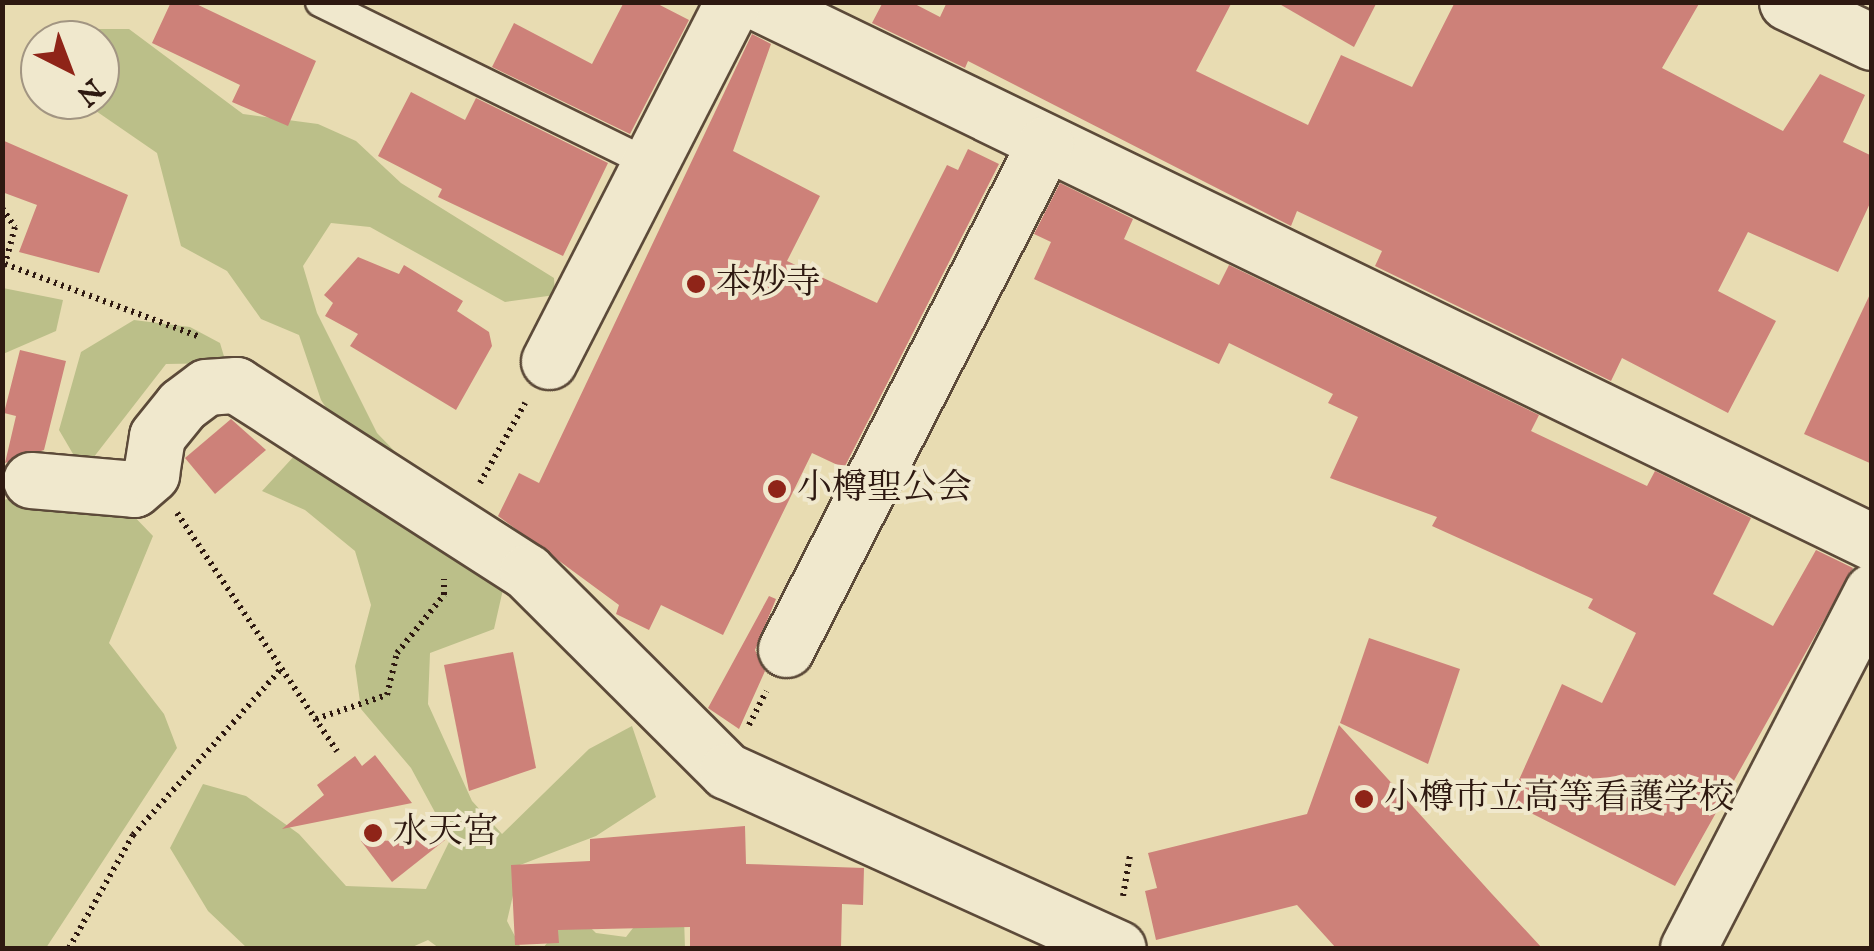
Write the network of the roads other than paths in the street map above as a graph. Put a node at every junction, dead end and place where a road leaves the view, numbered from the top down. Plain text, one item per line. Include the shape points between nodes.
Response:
1 (320, 2) edge
2 (734, 2) edge
3 (757, 2) edge
4 (1788, 2) edge
5 (1872, 42) edge
6 (1044, 144) junction
7 (651, 164) junction
8 (549, 361) road end
9 (32, 480) dead end
10 (1872, 542) edge
11 (1872, 592) edge
12 (786, 650) road end
13 (1118, 948) edge
14 (1688, 948) edge

1 - 7 lane
2 - 7 street
3 - 6 street
4 - 5 street
6 - 10 street
6 - 12 street
7 - 8 street
9 - 13 street via 134,489 151,474 157,436 182,405 206,387 236,386 527,572 727,771 752,767
11 - 14 street

